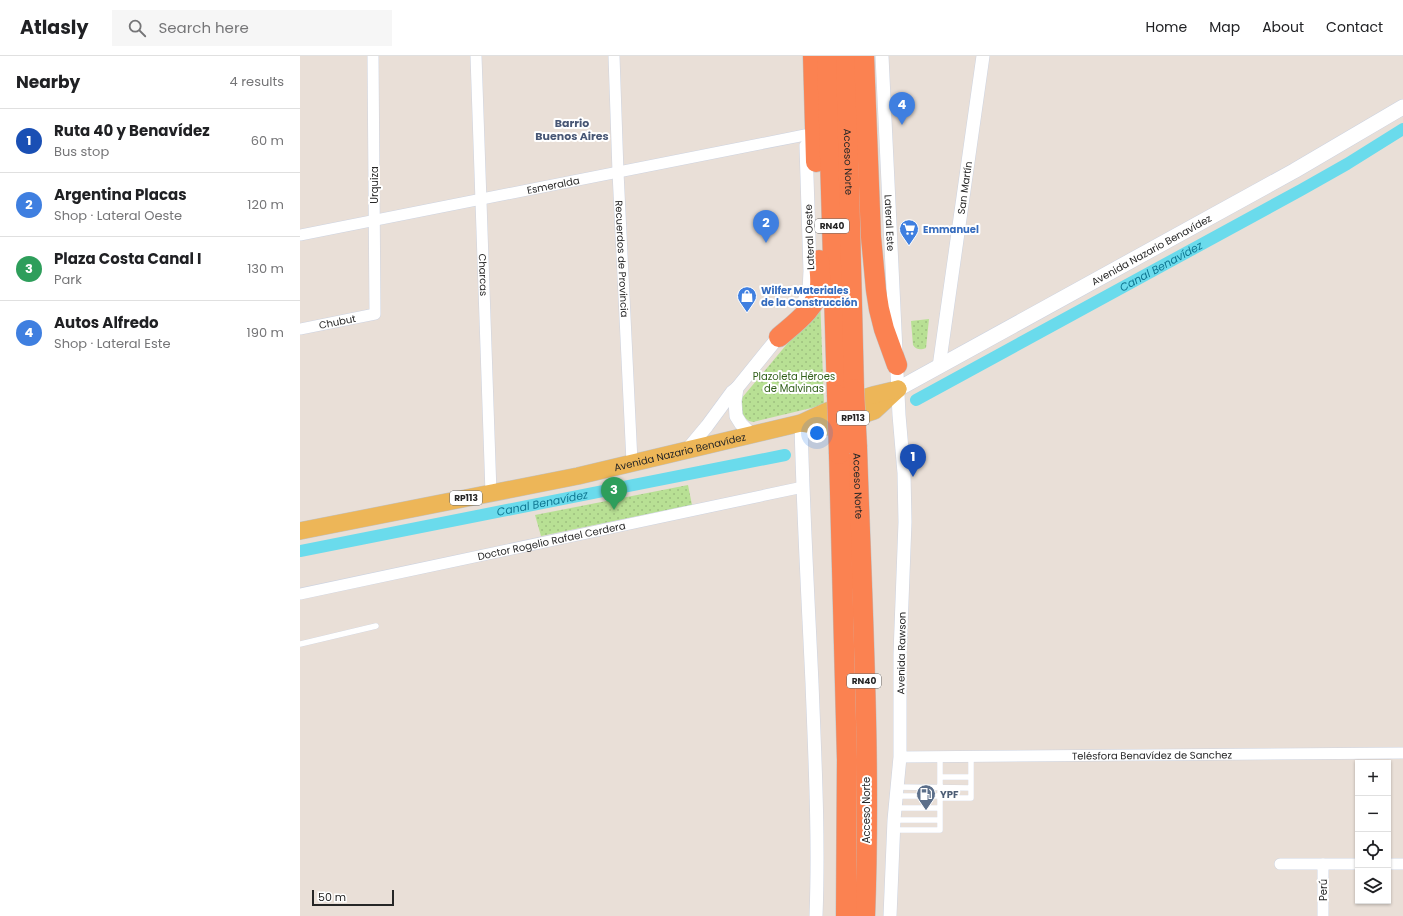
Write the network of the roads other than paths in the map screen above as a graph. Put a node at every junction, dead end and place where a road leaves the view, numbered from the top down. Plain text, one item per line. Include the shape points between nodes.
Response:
1 (373, 56) edge
2 (476, 56) edge
3 (614, 56) edge
4 (803, 56) edge
5 (813, 56) edge
6 (827, 56) edge
7 (846, 56) edge
8 (864, 56) edge
9 (882, 56) edge
10 (983, 56) edge
11 (1403, 107) edge
12 (805, 135) junction
13 (618, 172) junction
14 (480, 200) junction
15 (374, 220) junction
16 (300, 235) edge
17 (375, 314) joint
18 (300, 329) edge
19 (779, 337) junction
20 (896, 365) junction
21 (939, 367) junction
22 (737, 388) junction
23 (898, 389) junction
24 (845, 392) junction
25 (801, 423) junction
26 (752, 435) junction
27 (687, 450) junction
28 (848, 450) junction
29 (632, 462) junction
30 (803, 487) junction
31 (491, 493) junction
32 (300, 531) edge
33 (300, 594) edge
34 (376, 626) dead end
35 (300, 644) edge
36 (1403, 753) edge
37 (940, 756) junction
38 (971, 756) junction
39 (900, 757) junction
40 (940, 777) junction
41 (971, 777) junction
42 (940, 787) junction
43 (971, 788) junction
44 (940, 797) junction
45 (895, 808) junction
46 (940, 808) junction
47 (940, 820) junction
48 (1280, 864) dead end
49 (1323, 864) junction
50 (1355, 864) edge
51 (1391, 864) edge
52 (1403, 864) edge
53 (816, 916) edge
54 (846, 916) edge
55 (865, 916) edge
56 (890, 916) edge
57 (1323, 916) edge

1 - 15 street, Urquiza
2 - 14 street, Charcas
3 - 13 street, Recuerdos de Provincia
4 - 12 street, Lateral Oeste
5 - 19 highway via 820,286 808,311
6 - 24 highway, Acceso Norte / RN40
7 - 24 highway, Acceso Norte / RN40
8 - 20 highway via 876,290 880,316
9 - 20 street, Lateral Este
10 - 21 street, San Martín
11 - 21 main road, Avenida Nazario Benavídez / RP113 via 1294,171
12 - 13 street, Esmeralda
12 - 19 street, Lateral Oeste via 809,291
13 - 14 street, Esmeralda
13 - 29 street, Recuerdos de Provincia
14 - 15 street, Esmeralda
14 - 31 street, Charcas
15 - 16 street, Esmeralda
15 - 17 street, Urquiza
17 - 18 street, Chubut
19 - 22 street, Lateral Oeste
20 - 23 street, Lateral Este
21 - 23 main road, Avenida Nazario Benavídez / RP113
22 - 26 street via 736,416
22 - 27 street, Lateral Oeste
23 - 25 main road, Avenida Nazario Benavídez / RP113 via 871,394 824,411
23 - 39 street, Avenida Rawson via 906,522 900,654
24 - 28 highway, Acceso Norte / RN40, bridge
25 - 26 main road, Avenida Nazario Benavídez / RP113
25 - 30 street
26 - 27 main road, Avenida Nazario Benavídez / RP113
27 - 29 main road, Avenida Nazario Benavídez / RP113
28 - 54 highway, Acceso Norte / RN40
28 - 55 highway, Acceso Norte / RN40 via 866,749
29 - 31 main road, Avenida Nazario Benavídez / RP113 via 578,476
30 - 33 street, Doctor Rogelio Rafael Cerdera
30 - 53 street via 815,744
31 - 32 main road, Avenida Nazario Benavídez / RP113
34 - 35 lane
36 - 38 street, Telésfora Benavídez de Sanchez
37 - 38 street, Telésfora Benavídez de Sanchez
37 - 39 street, Telésfora Benavídez de Sanchez
37 - 40 lane
38 - 41 lane
39 - 45 street, Avenida Rawson
40 - 41 lane
40 - 42 lane
41 - 43 lane
42 - 43 lane
42 - 44 lane
42 - 45 lane
43 - 44 lane via 971,798
44 - 45 lane
44 - 46 lane
45 - 46 lane
45 - 47 lane
45 - 47 lane via 940,830
45 - 56 street, Avenida Rawson
46 - 47 lane
48 - 49 street
49 - 50 street
49 - 57 street, Perú
51 - 52 street

